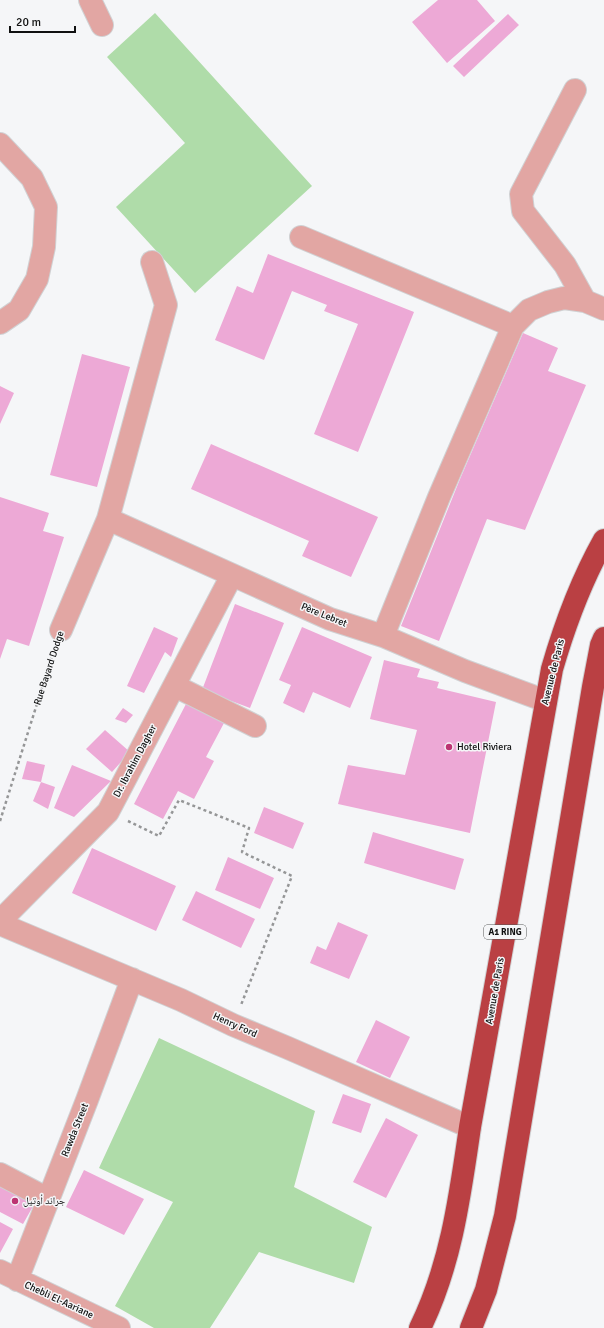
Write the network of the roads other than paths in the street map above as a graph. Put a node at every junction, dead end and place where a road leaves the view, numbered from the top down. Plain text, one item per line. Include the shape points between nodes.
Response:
1 (90, 0) edge
2 (102, 25) dead end
3 (575, 90) dead end
4 (0, 144) edge
5 (302, 237) dead end
6 (152, 262) dead end
7 (594, 305) edge
8 (0, 323) edge
9 (513, 326) junction
10 (108, 519) junction
11 (604, 540) edge
12 (232, 575) junction
13 (61, 630) road end
14 (383, 636) junction
15 (604, 638) edge
16 (175, 686) junction
17 (546, 701) junction
18 (255, 726) dead end
19 (0, 922) edge
20 (132, 979) junction
21 (470, 1127) junction
22 (0, 1174) edge
23 (48, 1199) junction
24 (9, 1276) edge
25 (119, 1328) edge
26 (420, 1328) edge
27 (471, 1328) edge

1 - 2 street
3 - 7 street via 521,194 523,211
4 - 8 street via 32,178 46,207 44,247 37,279 18,310
5 - 9 street
6 - 10 street, Rue Bayard Dodge via 166,304
7 - 9 street via 564,298 548,302 529,310
9 - 14 street via 439,496
10 - 12 street, Père Lebret
10 - 13 street, Rue Bayard Dodge
11 - 17 highway, Avenue de Paris / A1 RING via 564,628
12 - 14 street, Père Lebret via 330,619
12 - 16 street, Dr. Ibrahim Dagher
14 - 17 street, Père Lebret via 465,671
15 - 27 highway via 592,687 504,1216 486,1290
16 - 18 street
16 - 19 street, Dr. Ibrahim Dagher via 108,812
17 - 21 highway, Avenue de Paris / A1 RING
19 - 20 street, Henry Ford
20 - 21 street, Henry Ford
20 - 23 street, Rawda Street
21 - 26 highway, Avenue de Paris / A1 RING via 459,1202 450,1242 440,1280
22 - 23 street
23 - 24 street, Rawda Street
24 - 25 street, Chebli El-Aariane

